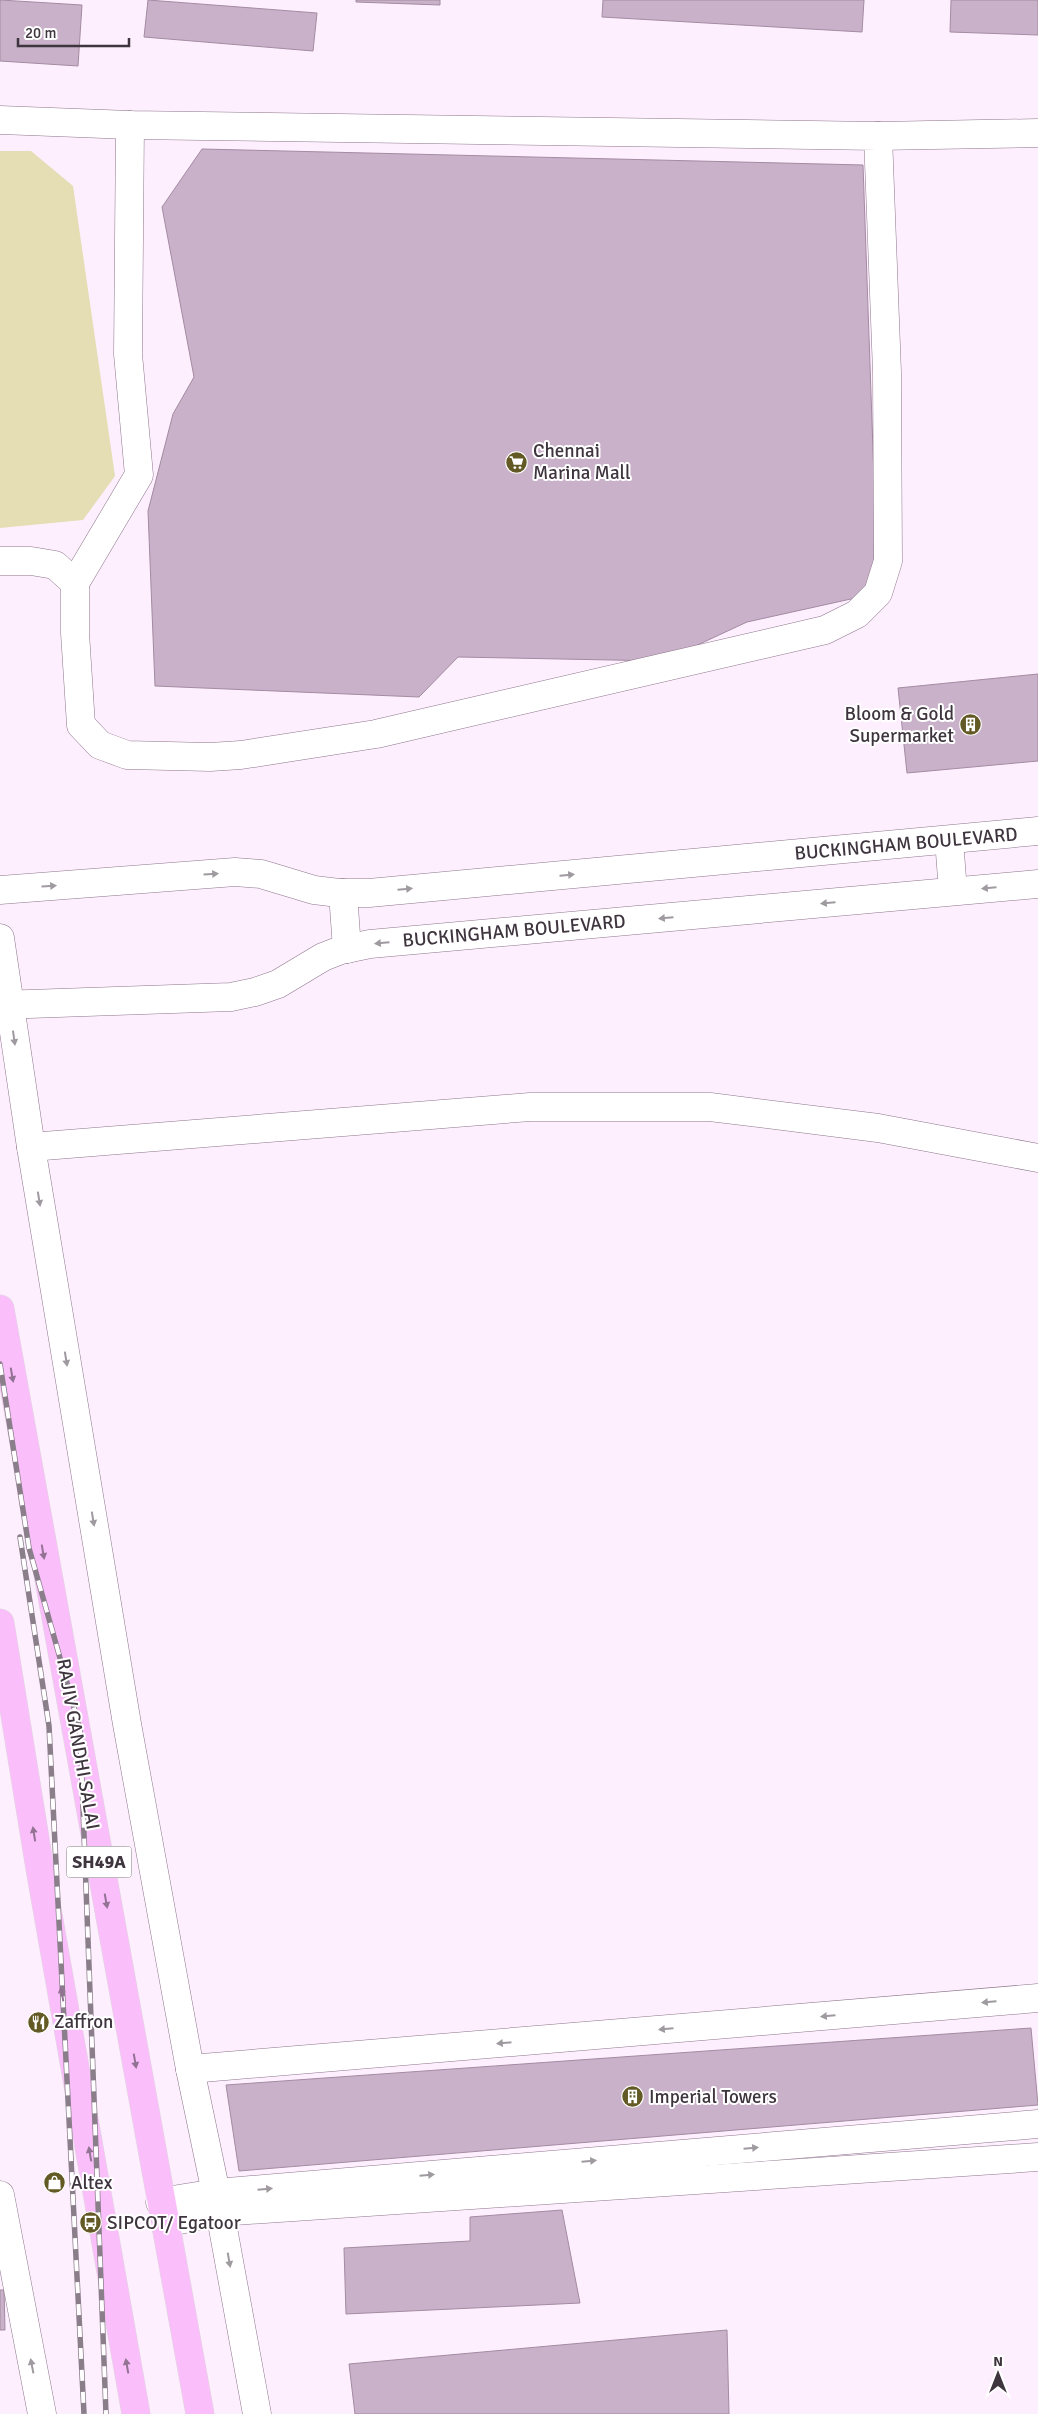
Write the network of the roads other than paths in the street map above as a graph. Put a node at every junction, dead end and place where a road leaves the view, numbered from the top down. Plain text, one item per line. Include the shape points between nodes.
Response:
1 (0, 120) edge
2 (130, 125) junction
3 (1038, 133) edge
4 (878, 136) junction
5 (0, 561) edge
6 (75, 583) junction
7 (1038, 832) edge
8 (949, 840) junction
9 (1038, 884) edge
10 (0, 890) edge
11 (953, 891) junction
12 (343, 893) junction
13 (0, 938) edge
14 (347, 949) junction
15 (5, 1005) edge
16 (31, 1147) junction
17 (1038, 1158) edge
18 (0, 1309) edge
19 (0, 1623) edge
20 (1038, 1998) edge
21 (190, 2070) junction
22 (1038, 2124) edge
23 (1038, 2157) edge
24 (0, 2195) edge
25 (218, 2202) junction
26 (162, 2213) junction
27 (4, 2240) edge
28 (42, 2414) edge
29 (136, 2414) edge
30 (200, 2414) edge
31 (257, 2414) edge

1 - 2 street
2 - 4 street
2 - 6 street via 128,354 140,475
3 - 4 street
4 - 6 street via 887,372 888,561 878,593 857,614 825,630 376,734 241,755 127,755 100,746 81,725
5 - 6 street via 55,565
7 - 8 street, BUCKINGHAM BOULEVARD
8 - 11 street
12 -> 8 street, BUCKINGHAM BOULEVARD
9 -> 11 street, BUCKINGHAM BOULEVARD
10 -> 12 street, BUCKINGHAM BOULEVARD via 235,872 261,874 314,890
11 -> 14 street, BUCKINGHAM BOULEVARD via 370,944
12 - 14 street
13 - 15 street
14 - 15 street, BUCKINGHAM BOULEVARD via 323,957 278,984 231,997
15 -> 16 street
16 - 17 street via 530,1107 710,1107 878,1128
16 -> 21 street via 127,1724
18 -> 26 main road, RAJIV GANDHI SALAI / SH49A
29 -> 19 main road, SH49A
20 -> 21 street
21 - 25 street
25 -> 22 street
23 - 25 street
24 - 27 street
25 - 26 street
25 -> 31 street
26 - 30 main road, RAJIV GANDHI SALAI / SH49A
28 -> 27 street

